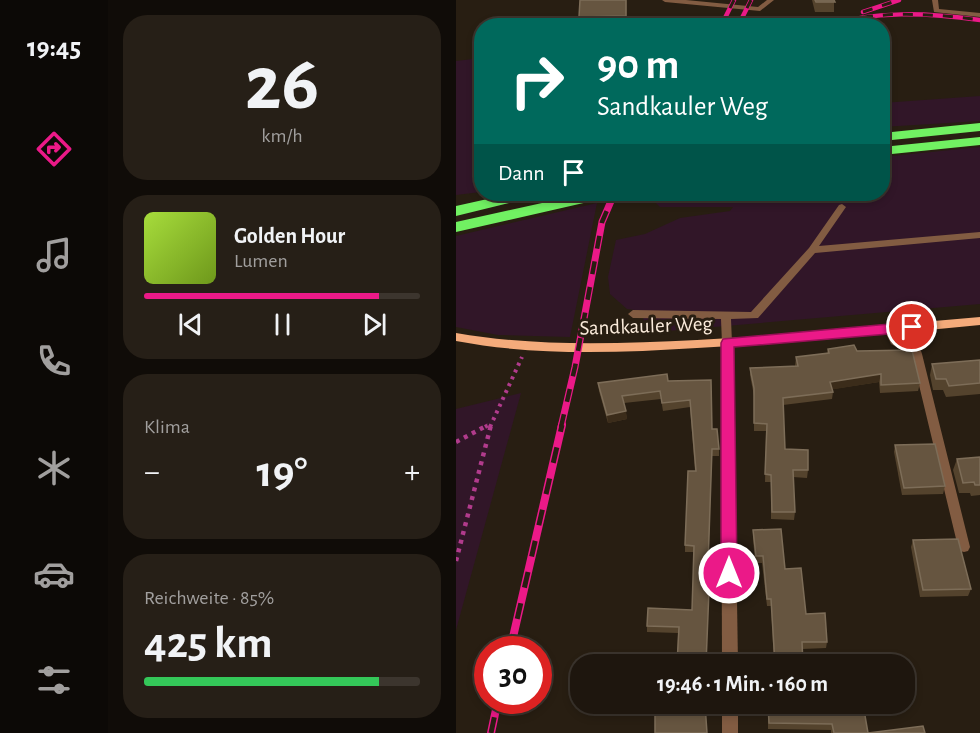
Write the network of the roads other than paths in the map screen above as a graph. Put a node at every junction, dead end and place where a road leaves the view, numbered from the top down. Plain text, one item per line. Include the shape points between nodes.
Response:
1 (665, 0) edge
2 (771, 0) edge
3 (935, 0) edge
4 (710, 2) edge
5 (724, 2) edge
6 (980, 15) edge
7 (980, 127) edge
8 (890, 135) edge
9 (980, 141) edge
10 (890, 150) edge
11 (456, 201) edge
12 (531, 201) edge
13 (492, 202) junction
14 (842, 207) dead end
15 (456, 211) edge
16 (456, 227) edge
17 (980, 235) edge
18 (812, 250) junction
19 (633, 314) dead end
20 (726, 317) junction
21 (980, 321) edge
22 (890, 329) junction
23 (456, 337) edge
24 (727, 343) junction
25 (964, 547) dead end
26 (730, 654) edge
27 (730, 714) edge
28 (730, 733) edge

1 - 4 lane
2 - 5 lane via 760,9
3 - 6 lane via 936,10
4 - 5 lane
7 - 8 highway
9 - 10 highway
11 - 13 highway
12 - 13 highway
12 - 16 highway
13 - 15 highway
14 - 18 lane
17 - 18 lane
18 - 20 lane via 754,316
19 - 20 lane
20 - 24 lane
21 - 22 street, Sandkauler Weg
22 - 24 street, Sandkauler Weg
22 - 25 lane via 895,341 917,354
23 - 24 street, Sandkauler Weg via 605,348
24 - 26 street
27 - 28 street

